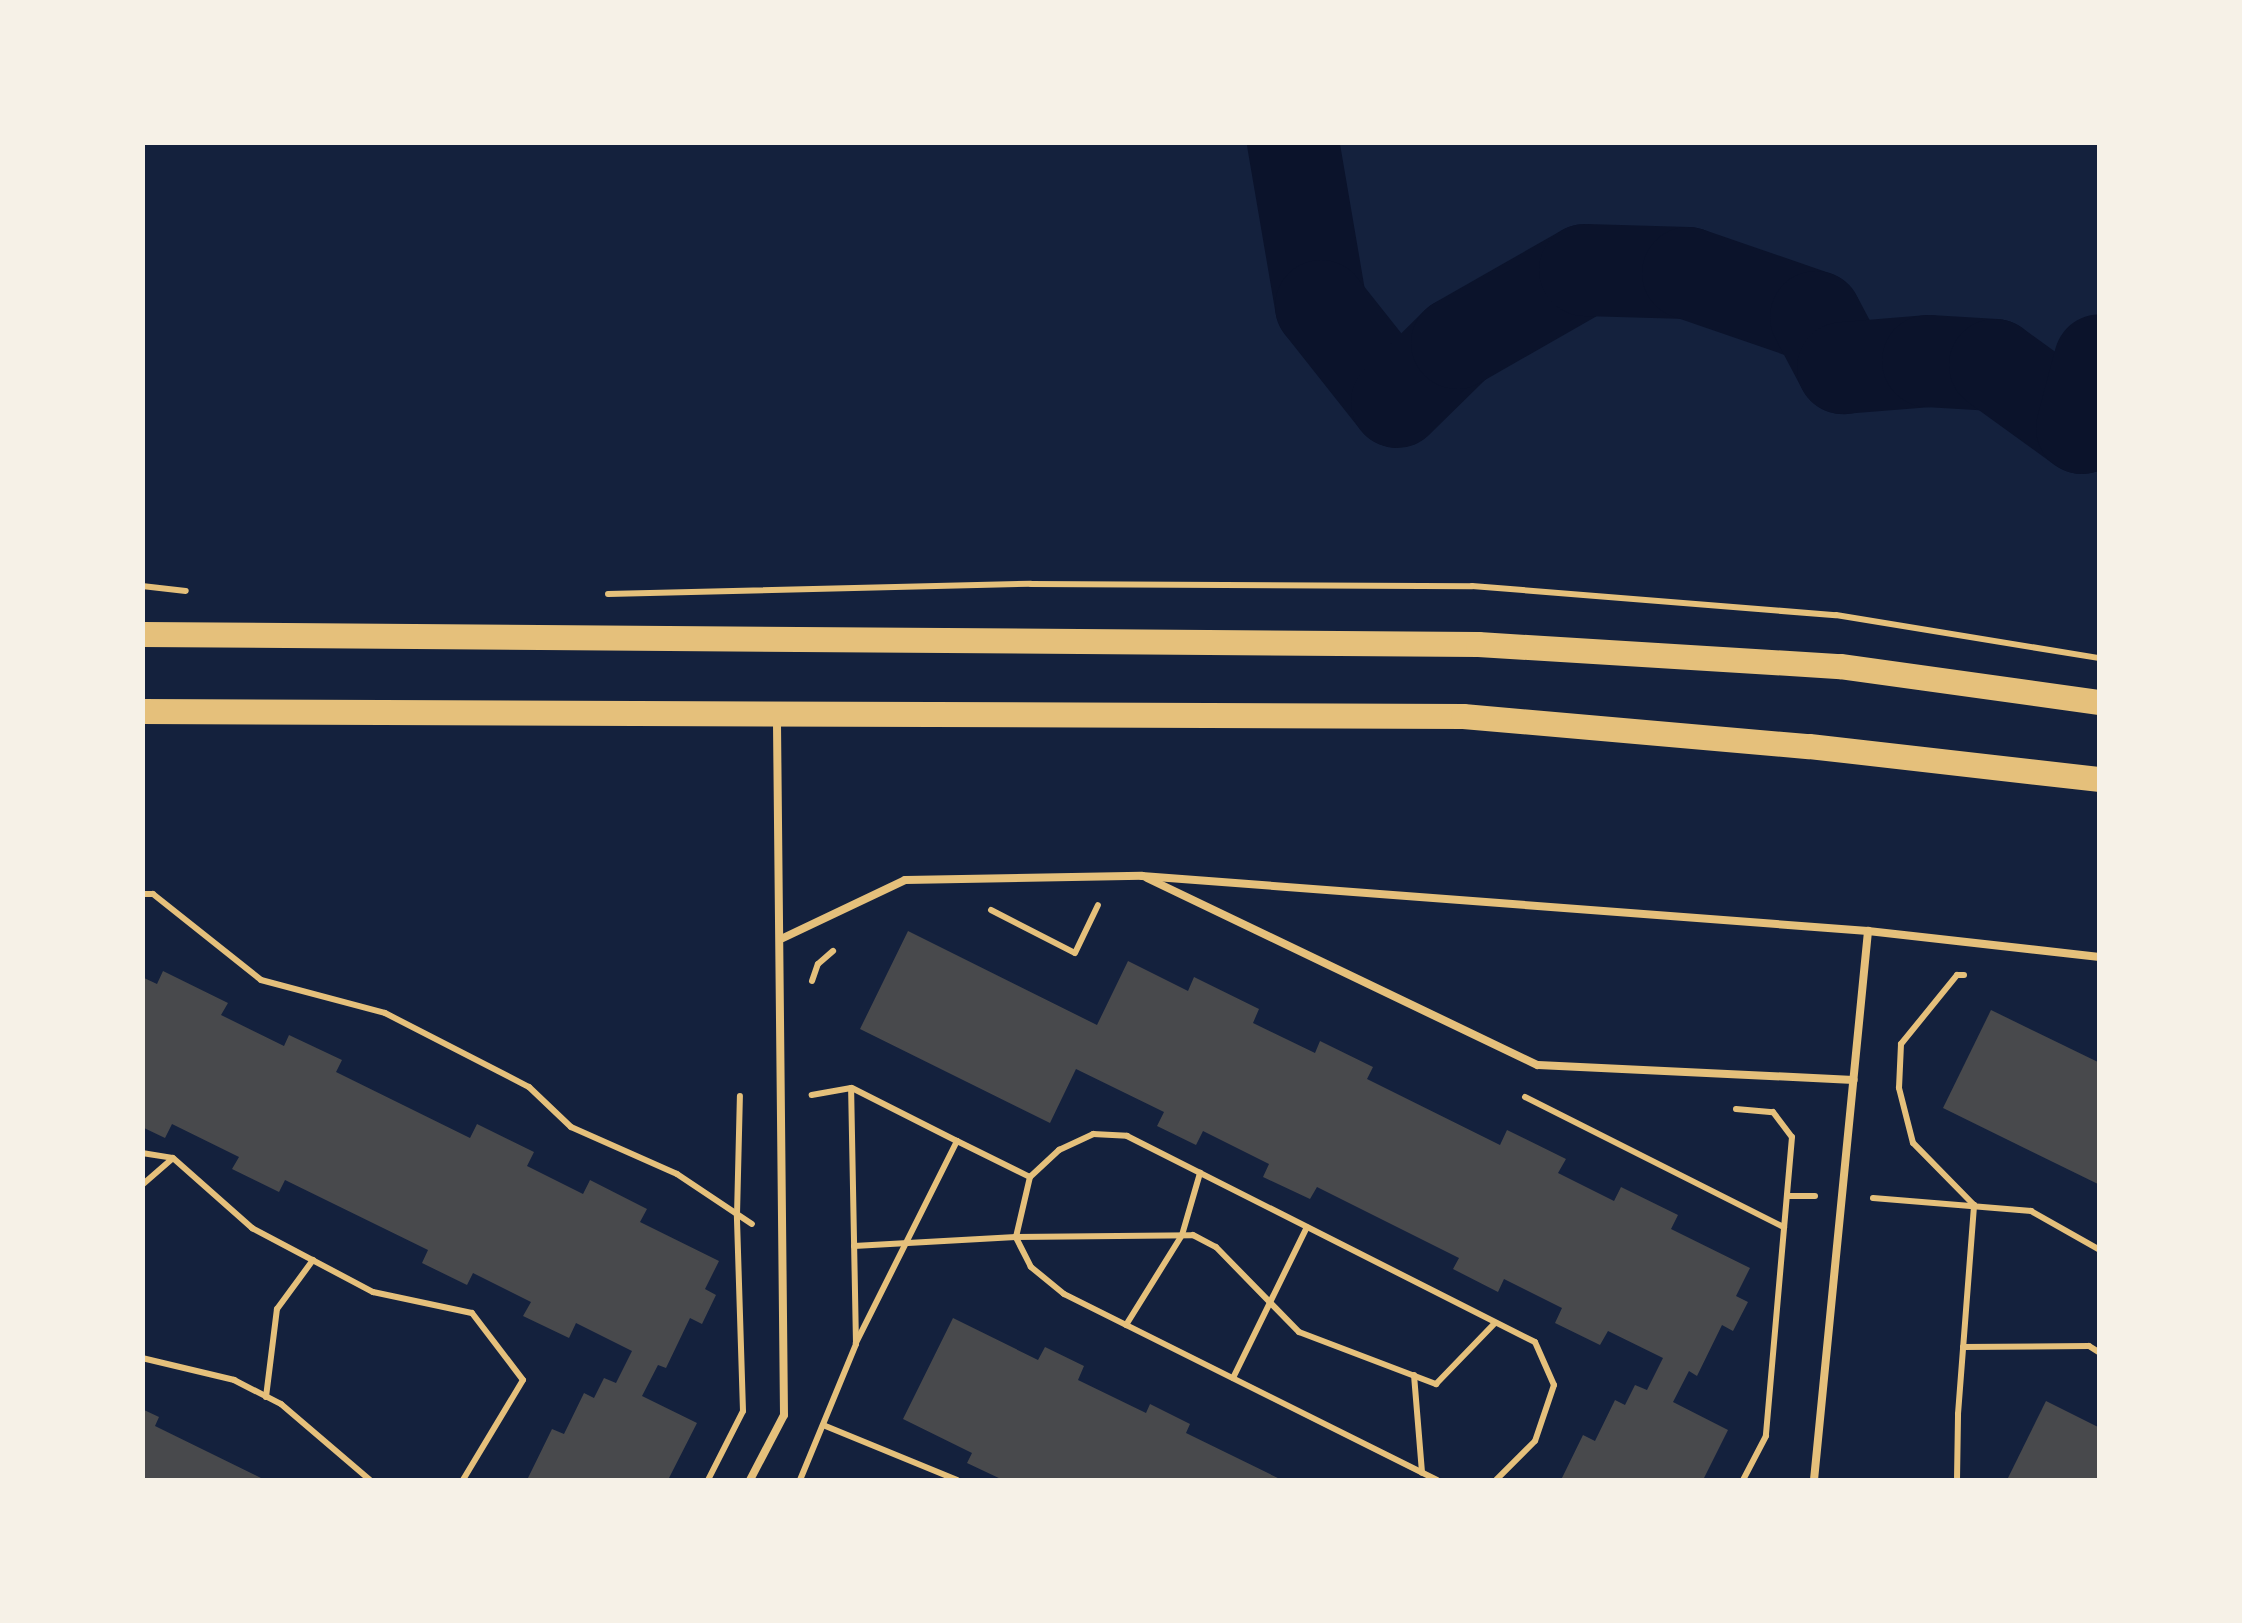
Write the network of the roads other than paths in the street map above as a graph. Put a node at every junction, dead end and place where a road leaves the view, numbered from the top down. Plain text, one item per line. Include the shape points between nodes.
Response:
1 (142, 634) edge
2 (2100, 702) edge
3 (142, 711) edge
4 (777, 714) junction
5 (2100, 778) edge
6 (1142, 876) junction
7 (1868, 931) junction
8 (782, 938) junction
9 (2100, 956) edge
10 (1854, 1080) junction
11 (750, 1480) edge
12 (1814, 1480) edge

1 - 2 main road via 1478,644 1840,666
3 - 4 main road
4 - 5 main road via 1463,716
4 - 8 lane
6 - 7 lane
6 - 8 lane via 905,880
6 - 10 lane via 1538,1065
7 - 9 lane
7 - 10 lane
8 - 11 lane via 784,1415
10 - 12 lane

